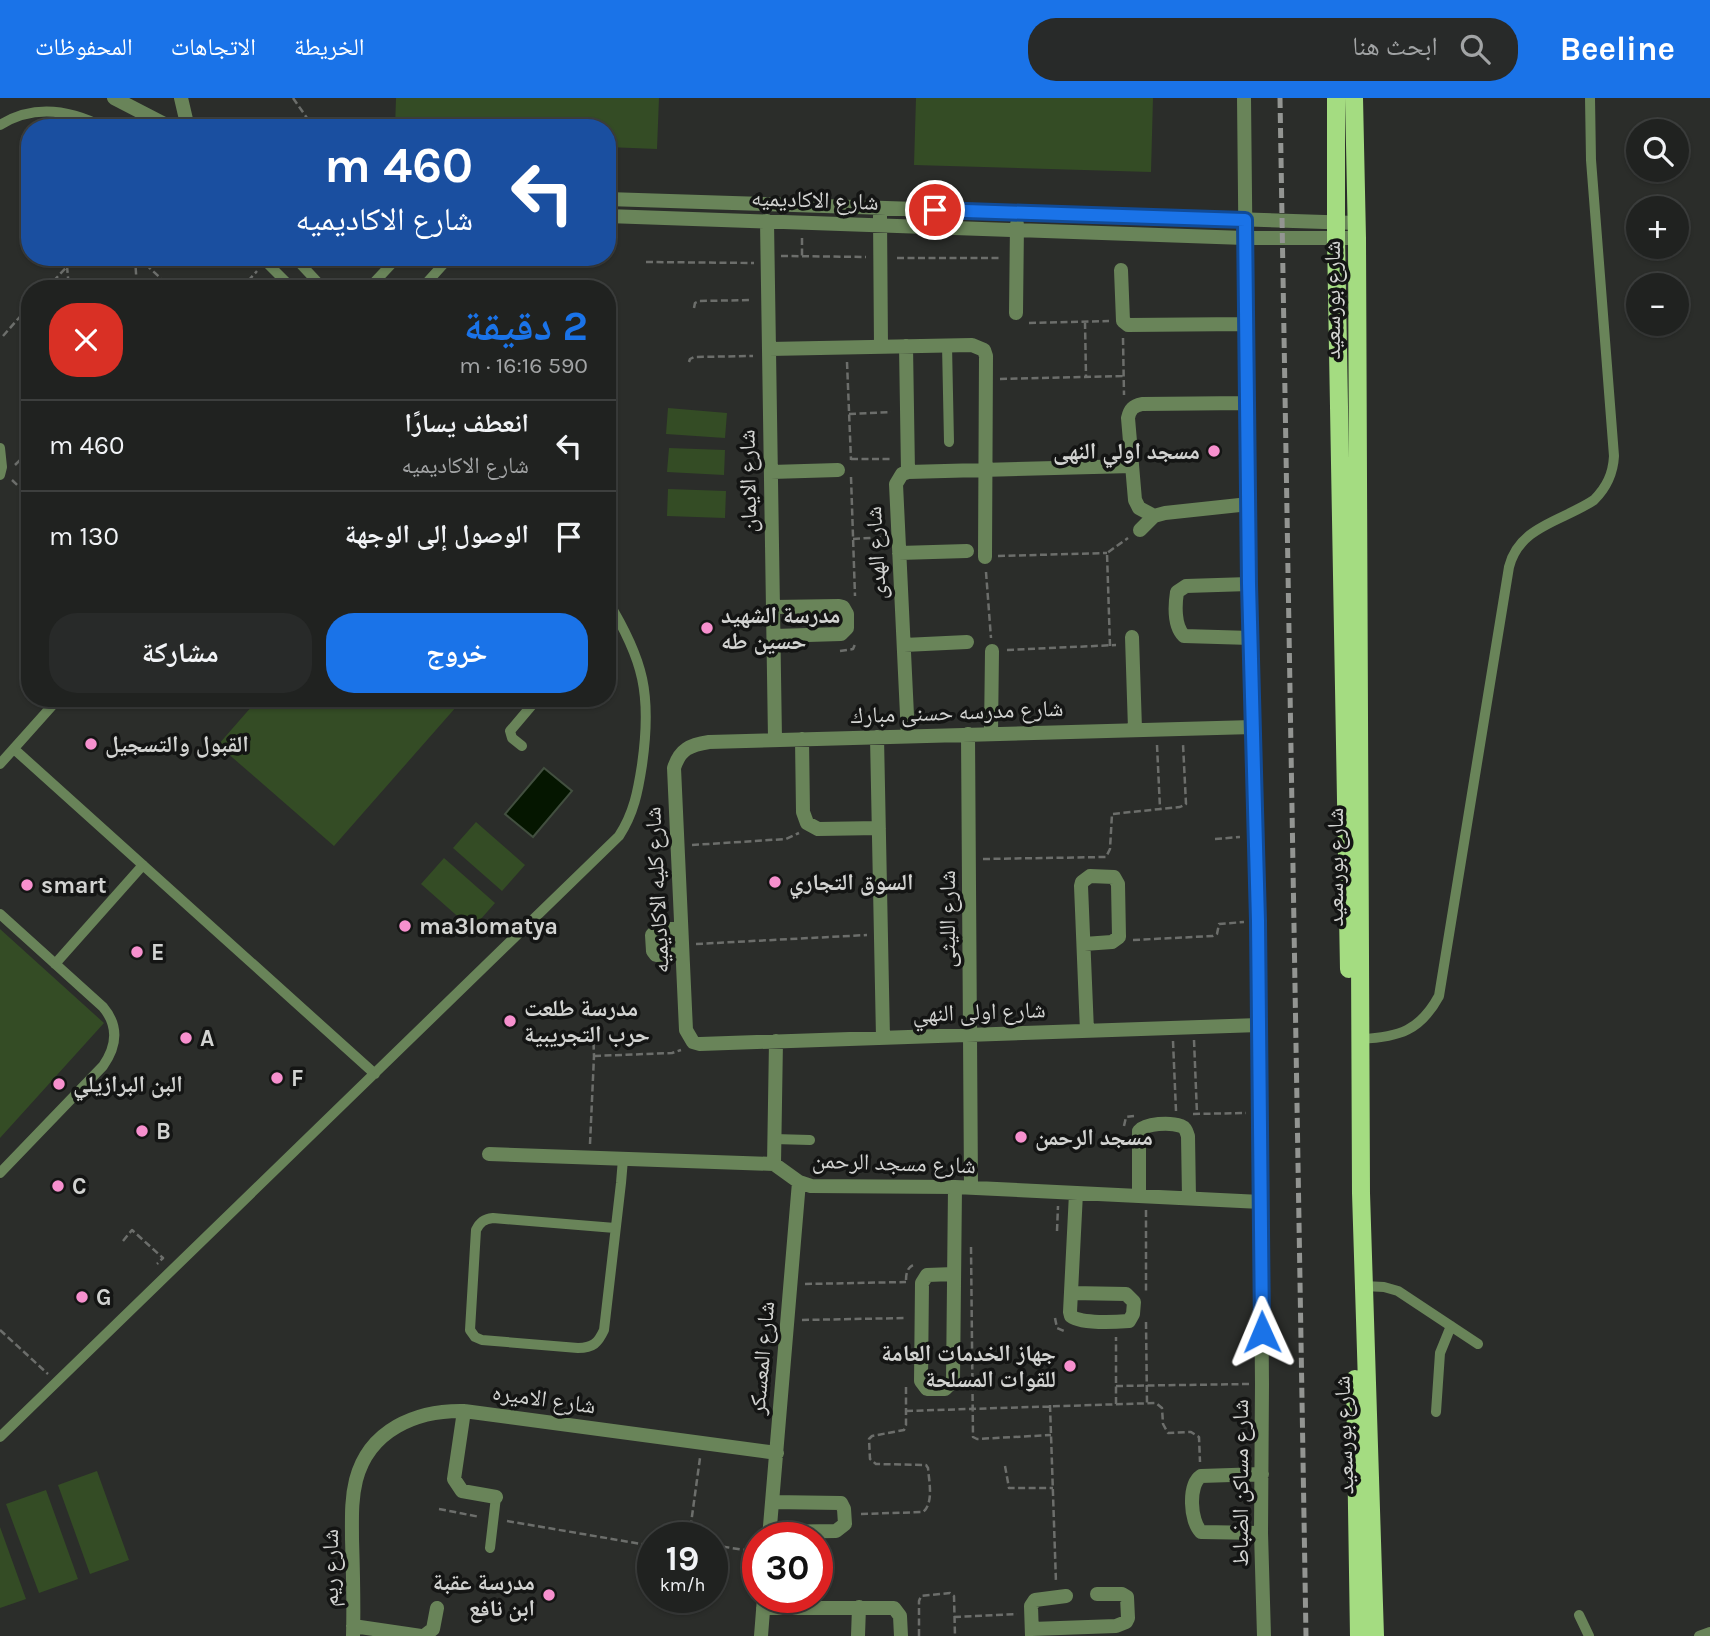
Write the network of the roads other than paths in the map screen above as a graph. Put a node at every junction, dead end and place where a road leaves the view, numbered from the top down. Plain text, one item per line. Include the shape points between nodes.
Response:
1 (181, 98) edge
2 (1244, 98) edge
3 (1336, 98) edge
4 (1354, 98) edge
5 (1590, 98) edge
6 (120, 99) edge
7 (87, 119) edge
8 (156, 119) edge
9 (186, 119) edge
10 (0, 125) edge
11 (616, 199) edge
12 (650, 200) junction
13 (880, 208) junction
14 (1017, 213) junction
15 (616, 216) edge
16 (649, 217) junction
17 (1245, 220) junction
18 (767, 221) junction
19 (880, 226) junction
20 (1017, 231) junction
21 (1336, 231) junction
22 (1357, 231) junction
23 (1245, 239) junction
24 (269, 266) edge
25 (302, 266) edge
26 (390, 266) edge
27 (442, 266) edge
28 (1121, 270) dead end
29 (284, 280) edge
30 (316, 280) edge
31 (376, 280) edge
32 (429, 280) edge
33 (1016, 313) road end
34 (1246, 324) junction
35 (947, 345) junction
36 (906, 346) junction
37 (881, 347) junction
38 (769, 352) junction
39 (1247, 403) junction
40 (949, 442) dead end
41 (0, 448) edge
42 (1132, 466) junction
43 (986, 470) junction
44 (845, 471) road end
45 (908, 471) junction
46 (771, 472) junction
47 (3, 475) edge
48 (1249, 504) junction
49 (1154, 516) junction
50 (1140, 530) road end
51 (967, 551) dead end
52 (899, 553) junction
53 (985, 557) road end
54 (1249, 584) junction
55 (773, 607) junction
56 (616, 624) edge
57 (774, 636) junction
58 (1251, 638) junction
59 (1132, 641) road end
60 (967, 642) dead end
61 (904, 645) junction
62 (992, 650) road end
63 (51, 707) edge
64 (530, 707) edge
65 (1254, 727) junction
66 (1135, 729) junction
67 (992, 733) junction
68 (968, 734) junction
69 (908, 736) junction
70 (877, 737) junction
71 (775, 739) junction
72 (802, 739) junction
73 (522, 746) dead end
74 (14, 749) junction
75 (0, 764) edge
76 (674, 768) joint
77 (879, 828) junction
78 (143, 865) junction
79 (0, 914) edge
80 (681, 928) junction
81 (1084, 943) junction
82 (682, 950) junction
83 (55, 964) junction
84 (1259, 1025) junction
85 (1087, 1031) junction
86 (970, 1034) junction
87 (883, 1038) junction
88 (1361, 1039) junction
89 (694, 1040) joint
90 (776, 1041) junction
91 (374, 1074) junction
92 (774, 1139) junction
93 (810, 1140) dead end
94 (489, 1154) dead end
95 (623, 1159) junction
96 (774, 1164) junction
97 (0, 1173) edge
98 (799, 1182) junction
99 (963, 1187) junction
100 (1076, 1193) junction
101 (1139, 1196) junction
102 (1189, 1198) junction
103 (1261, 1202) junction
104 (615, 1228) junction
105 (954, 1275) junction
106 (1359, 1286) junction
107 (1072, 1293) junction
108 (1451, 1326) junction
109 (1478, 1344) dead end
110 (464, 1410) junction
111 (1436, 1412) dead end
112 (0, 1437) edge
113 (777, 1453) junction
114 (1262, 1474) junction
115 (496, 1497) joint
116 (352, 1500) joint
117 (772, 1502) junction
118 (770, 1522) edge
119 (833, 1531) edge
120 (1261, 1533) junction
121 (490, 1548) dead end
122 (1097, 1594) dead end
123 (1061, 1597) road end
124 (833, 1606) edge
125 (859, 1607) junction
126 (437, 1608) dead end
127 (763, 1613) edge
128 (1578, 1615) dead end
129 (353, 1631) edge
130 (1032, 1632) edge
131 (1710, 1632) edge
132 (423, 1636) edge
133 (761, 1636) edge
134 (858, 1636) edge
135 (901, 1636) edge
136 (1264, 1636) edge
137 (1359, 1636) edge
138 (1375, 1636) edge
139 (1589, 1636) edge
140 (1699, 1636) edge

1 - 9 street
2 - 17 street, شارع مساكن الضباط
3 - 21 main road, شارع بورسعيد
4 - 22 main road, شارع بورسعيد
5 - 88 lane via 1614,456 1611,475 1594,500 1531,533 1514,552 1439,996 1410,1029
6 - 8 street
7 - 10 lane via 64,111 37,111
11 - 12 street, شارع الاكاديميه
12 - 13 street, شارع الاكاديميه
12 - 16 street
13 - 14 street, شارع الاكاديميه
13 - 19 street
14 - 17 street, شارع الاكاديميه
14 - 20 street
15 - 16 street, شارع الاكاديميه
16 - 18 street, شارع الاكاديميه
17 - 21 street, شارع الاكاديميه
17 - 23 street, شارع مساكن الضباط
18 - 19 street, شارع الاكاديميه
18 - 38 street, شارع الايمان
19 - 20 street, شارع الاكاديميه
19 - 37 street
20 - 23 street, شارع الاكاديميه
20 - 33 street
21 - 22 street, شارع الاكاديميه
21 - 23 street, شارع الاكاديميه
21 - 106 main road, شارع بورسعيد
22 - 88 main road, شارع بورسعيد
23 - 34 street, شارع مساكن الضباط
24 - 29 lane
25 - 30 lane
26 - 31 lane
27 - 32 lane
28 - 34 street via 1123,321 1133,326
34 - 39 street, شارع مساكن الضباط
35 - 36 street
35 - 40 lane
35 - 43 street via 972,345 986,356
36 - 37 street
36 - 45 street
37 - 38 street
38 - 46 street, شارع الايمان
39 - 42 street via 1135,406 1128,418
39 - 48 street, شارع مساكن الضباط
41 - 47 lane
42 - 43 street
42 - 49 street via 1135,500 1139,508
43 - 45 street
43 - 53 street
44 - 46 street
45 - 52 street, شارع الهدى via 896,484
46 - 55 street, شارع الايمان
48 - 49 street
48 - 54 street, شارع مساكن الضباط
49 - 50 street
51 - 52 street
52 - 61 street, شارع الهدى
54 - 58 street, شارع مساكن الضباط
54 - 58 street via 1181,587 1176,597 1177,625 1184,636
55 - 57 street, شارع الايمان
55 - 57 street via 839,606 847,614 847,628 841,634
56 - 91 lane via 638,663 648,715 638,792 628,822 608,848
57 - 71 street, شارع الايمان
58 - 65 street, شارع مساكن الضباط
59 - 66 street
60 - 61 street
61 - 69 street, شارع الهدى
62 - 67 street
63 - 74 lane
64 - 73 lane via 510,731
65 - 66 street, شارع مدرسه حسنى مبارك
65 - 84 street, شارع مساكن الضباط
66 - 67 street, شارع مدرسه حسنى مبارك
67 - 68 street, شارع مدرسه حسنى مبارك
68 - 69 street, شارع مدرسه حسنى مبارك
68 - 86 street, شارع الليثى
69 - 70 street, شارع مدرسه حسنى مبارك
70 - 72 street, شارع مدرسه حسنى مبارك
70 - 77 street
71 - 72 street, شارع مدرسه حسنى مبارك
71 - 76 street, شارع مدرسه حسنى مبارك via 695,744 678,756
72 - 77 street via 807,823 818,829
74 - 75 lane
74 - 78 lane
76 - 80 street, شارع كليه الاكاديميه
77 - 87 street
78 - 83 lane
78 - 91 lane
79 - 83 lane
80 - 82 street, شارع كليه الاكاديميه
80 - 82 street via 657,930 652,935 656,955
81 - 81 street via 1082,882 1090,876 1110,875 1117,880 1116,941
81 - 85 street
82 - 89 street, شارع كليه الاكاديميه
83 - 97 lane via 110,1015 113,1046 103,1066
84 - 85 street, شارع اولى النهي
84 - 103 street, شارع مساكن الضباط
85 - 86 street, شارع اولى النهي
86 - 87 street, شارع اولى النهي
86 - 99 street, شارع الليثى
87 - 90 street, شارع اولى النهي
88 - 106 main road, شارع بورسعيد
89 - 90 street, شارع اولى النهي
90 - 92 street
91 - 112 lane
92 - 93 lane
92 - 96 street
94 - 95 street
95 - 96 street
95 - 104 lane
96 - 98 street, شارع مسجد الرحمن
98 - 99 street, شارع مسجد الرحمن via 811,1186
98 - 113 street, شارع المعسكر
99 - 100 street, شارع مسجد الرحمن
99 - 105 street, شارع الليثى
100 - 101 street, شارع مسجد الرحمن
100 - 107 street
101 - 102 street, شارع مسجد الرحمن
101 - 102 street via 1139,1131 1148,1125 1179,1125 1188,1136
102 - 103 street, شارع مسجد الرحمن
103 - 114 street, شارع مساكن الضباط
104 - 104 lane via 599,1341 590,1348 475,1337 470,1330 479,1223 493,1218
105 - 105 street, شارع الليثى via 953,1381 945,1389 927,1389 921,1381 922,1283 927,1275
106 - 108 lane via 1398,1291
106 - 137 main road, شارع بورسعيد
106 - 138 main road, شارع بورسعيد
107 - 107 street via 1073,1319 1132,1318 1134,1302 1126,1293
108 - 109 lane
108 - 111 lane via 1440,1353
110 - 113 street, شارع الاميره
110 - 115 street via 454,1479 462,1491
110 - 116 street, شارع الاميره via 419,1415 380,1439 366,1457
113 - 117 street, شارع المعسكر
114 - 120 street, شارع مساكن الضباط
114 - 120 street via 1201,1476 1193,1486 1194,1520 1201,1532
115 - 121 lane
116 - 129 street, شارع ريم
117 - 118 street, شارع المعسكر
117 - 119 street via 837,1502 843,1505 845,1524
120 - 136 street, شارع مساكن الضباط
122 - 130 street via 1126,1597 1126,1622
123 - 130 street via 1035,1600
124 - 125 street
125 - 134 street
125 - 135 street via 894,1608 901,1616
126 - 132 street via 433,1629
127 - 133 street
128 - 139 lane
129 - 132 street
131 - 140 lane

